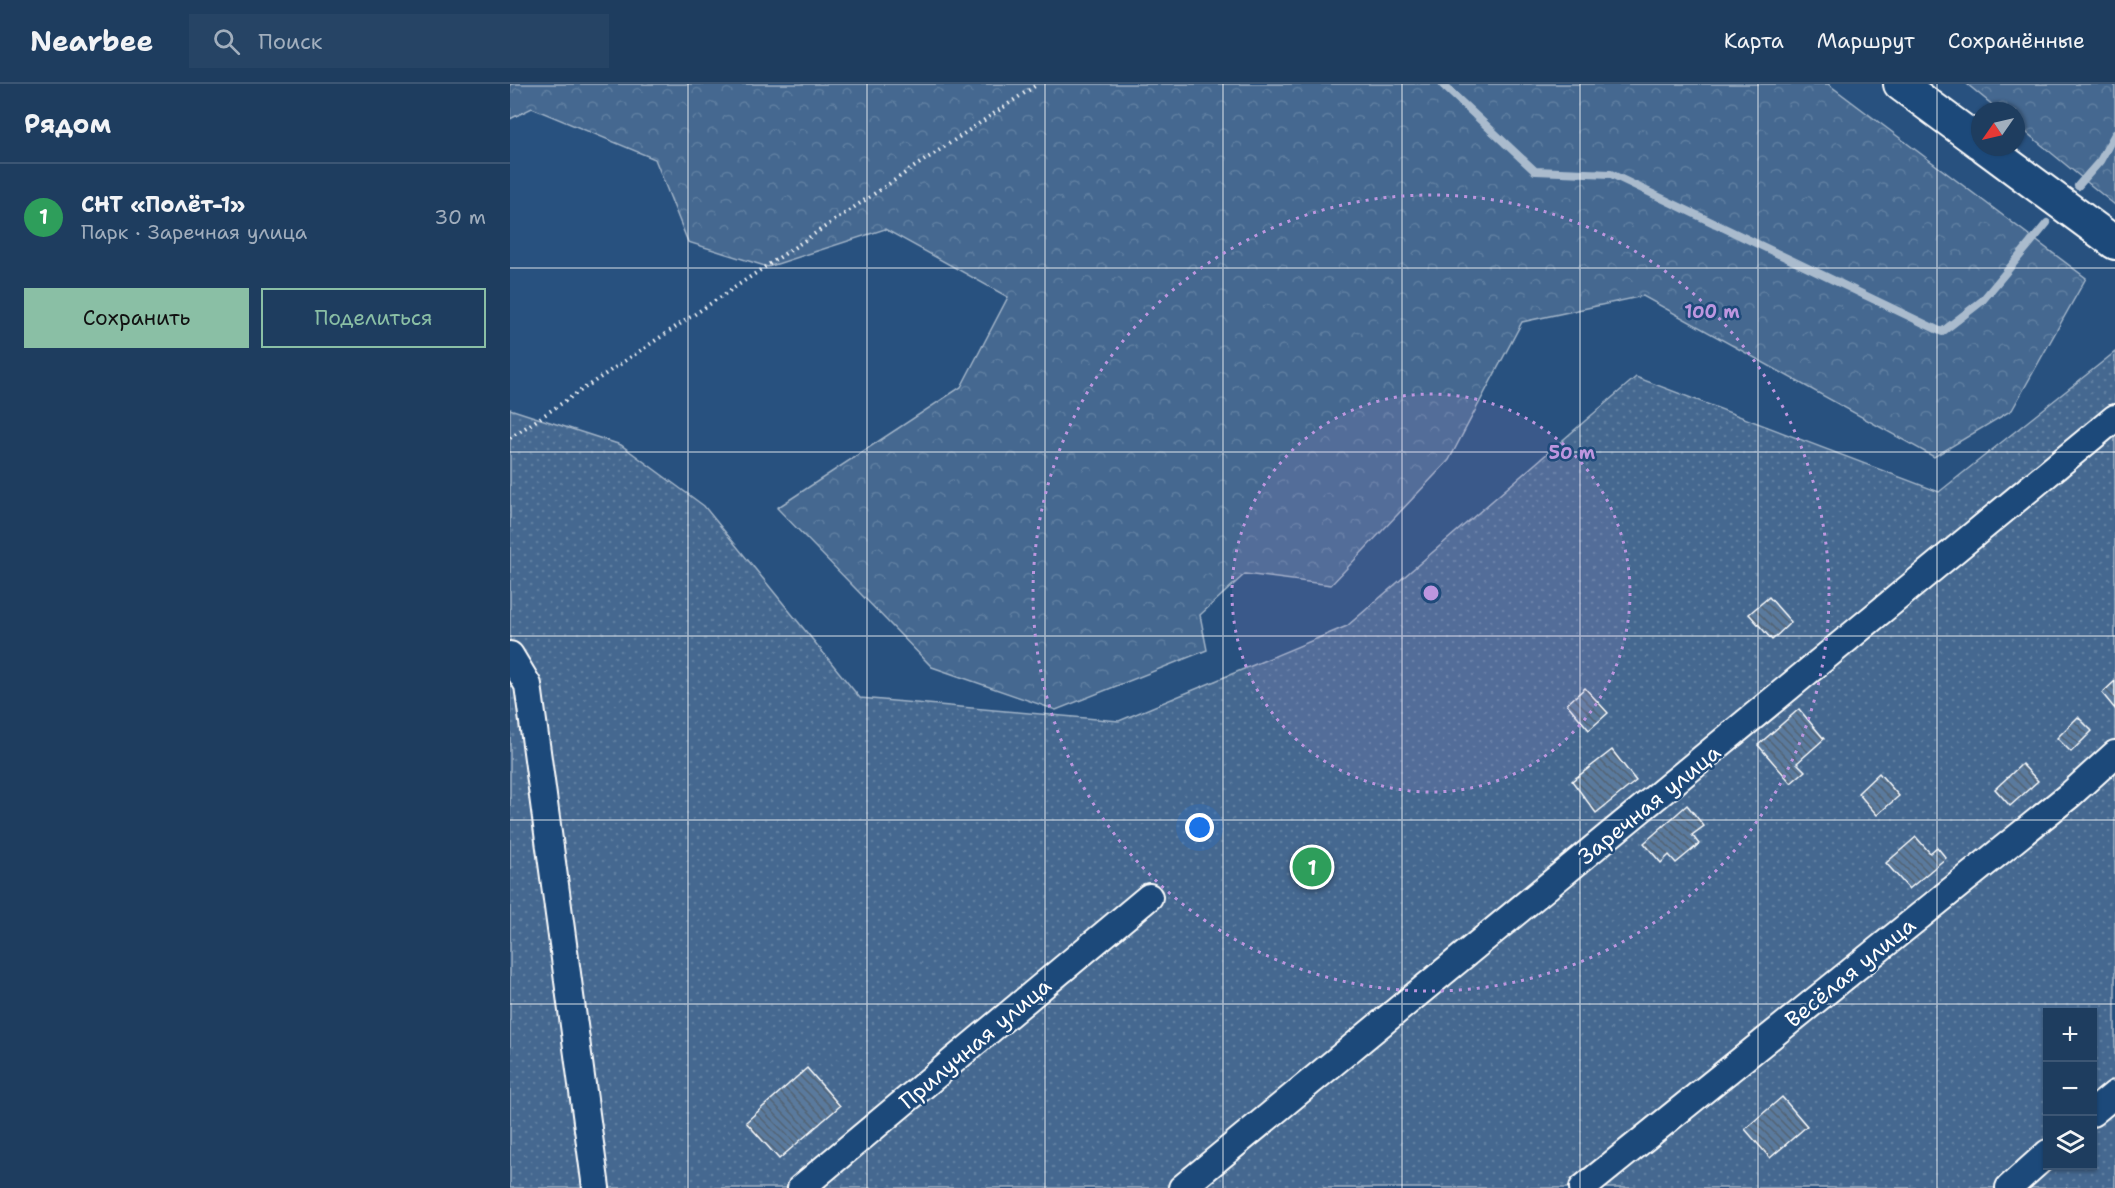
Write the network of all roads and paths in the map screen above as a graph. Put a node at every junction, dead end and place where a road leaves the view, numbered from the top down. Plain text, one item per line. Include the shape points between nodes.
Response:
1 (1038, 84) edge
2 (1900, 84) edge
3 (1971, 136) edge
4 (1997, 156) edge
5 (2115, 243) edge
6 (2115, 418) edge
7 (510, 438) edge
8 (510, 655) edge
9 (2115, 754) edge
10 (1149, 897) dead end
11 (2115, 1094) edge
12 (2097, 1109) edge
13 (2043, 1157) edge
14 (596, 1188) edge
15 (801, 1188) edge
16 (1182, 1188) edge
17 (1583, 1188) edge
18 (2009, 1188) edge

1 - 7 path
2 - 3 street
4 - 5 street
6 - 16 street, Заречная улица
8 - 14 street via 528,685
9 - 17 street, Весёлая улица
10 - 15 street, Прилучная улица
11 - 12 street
13 - 18 street

